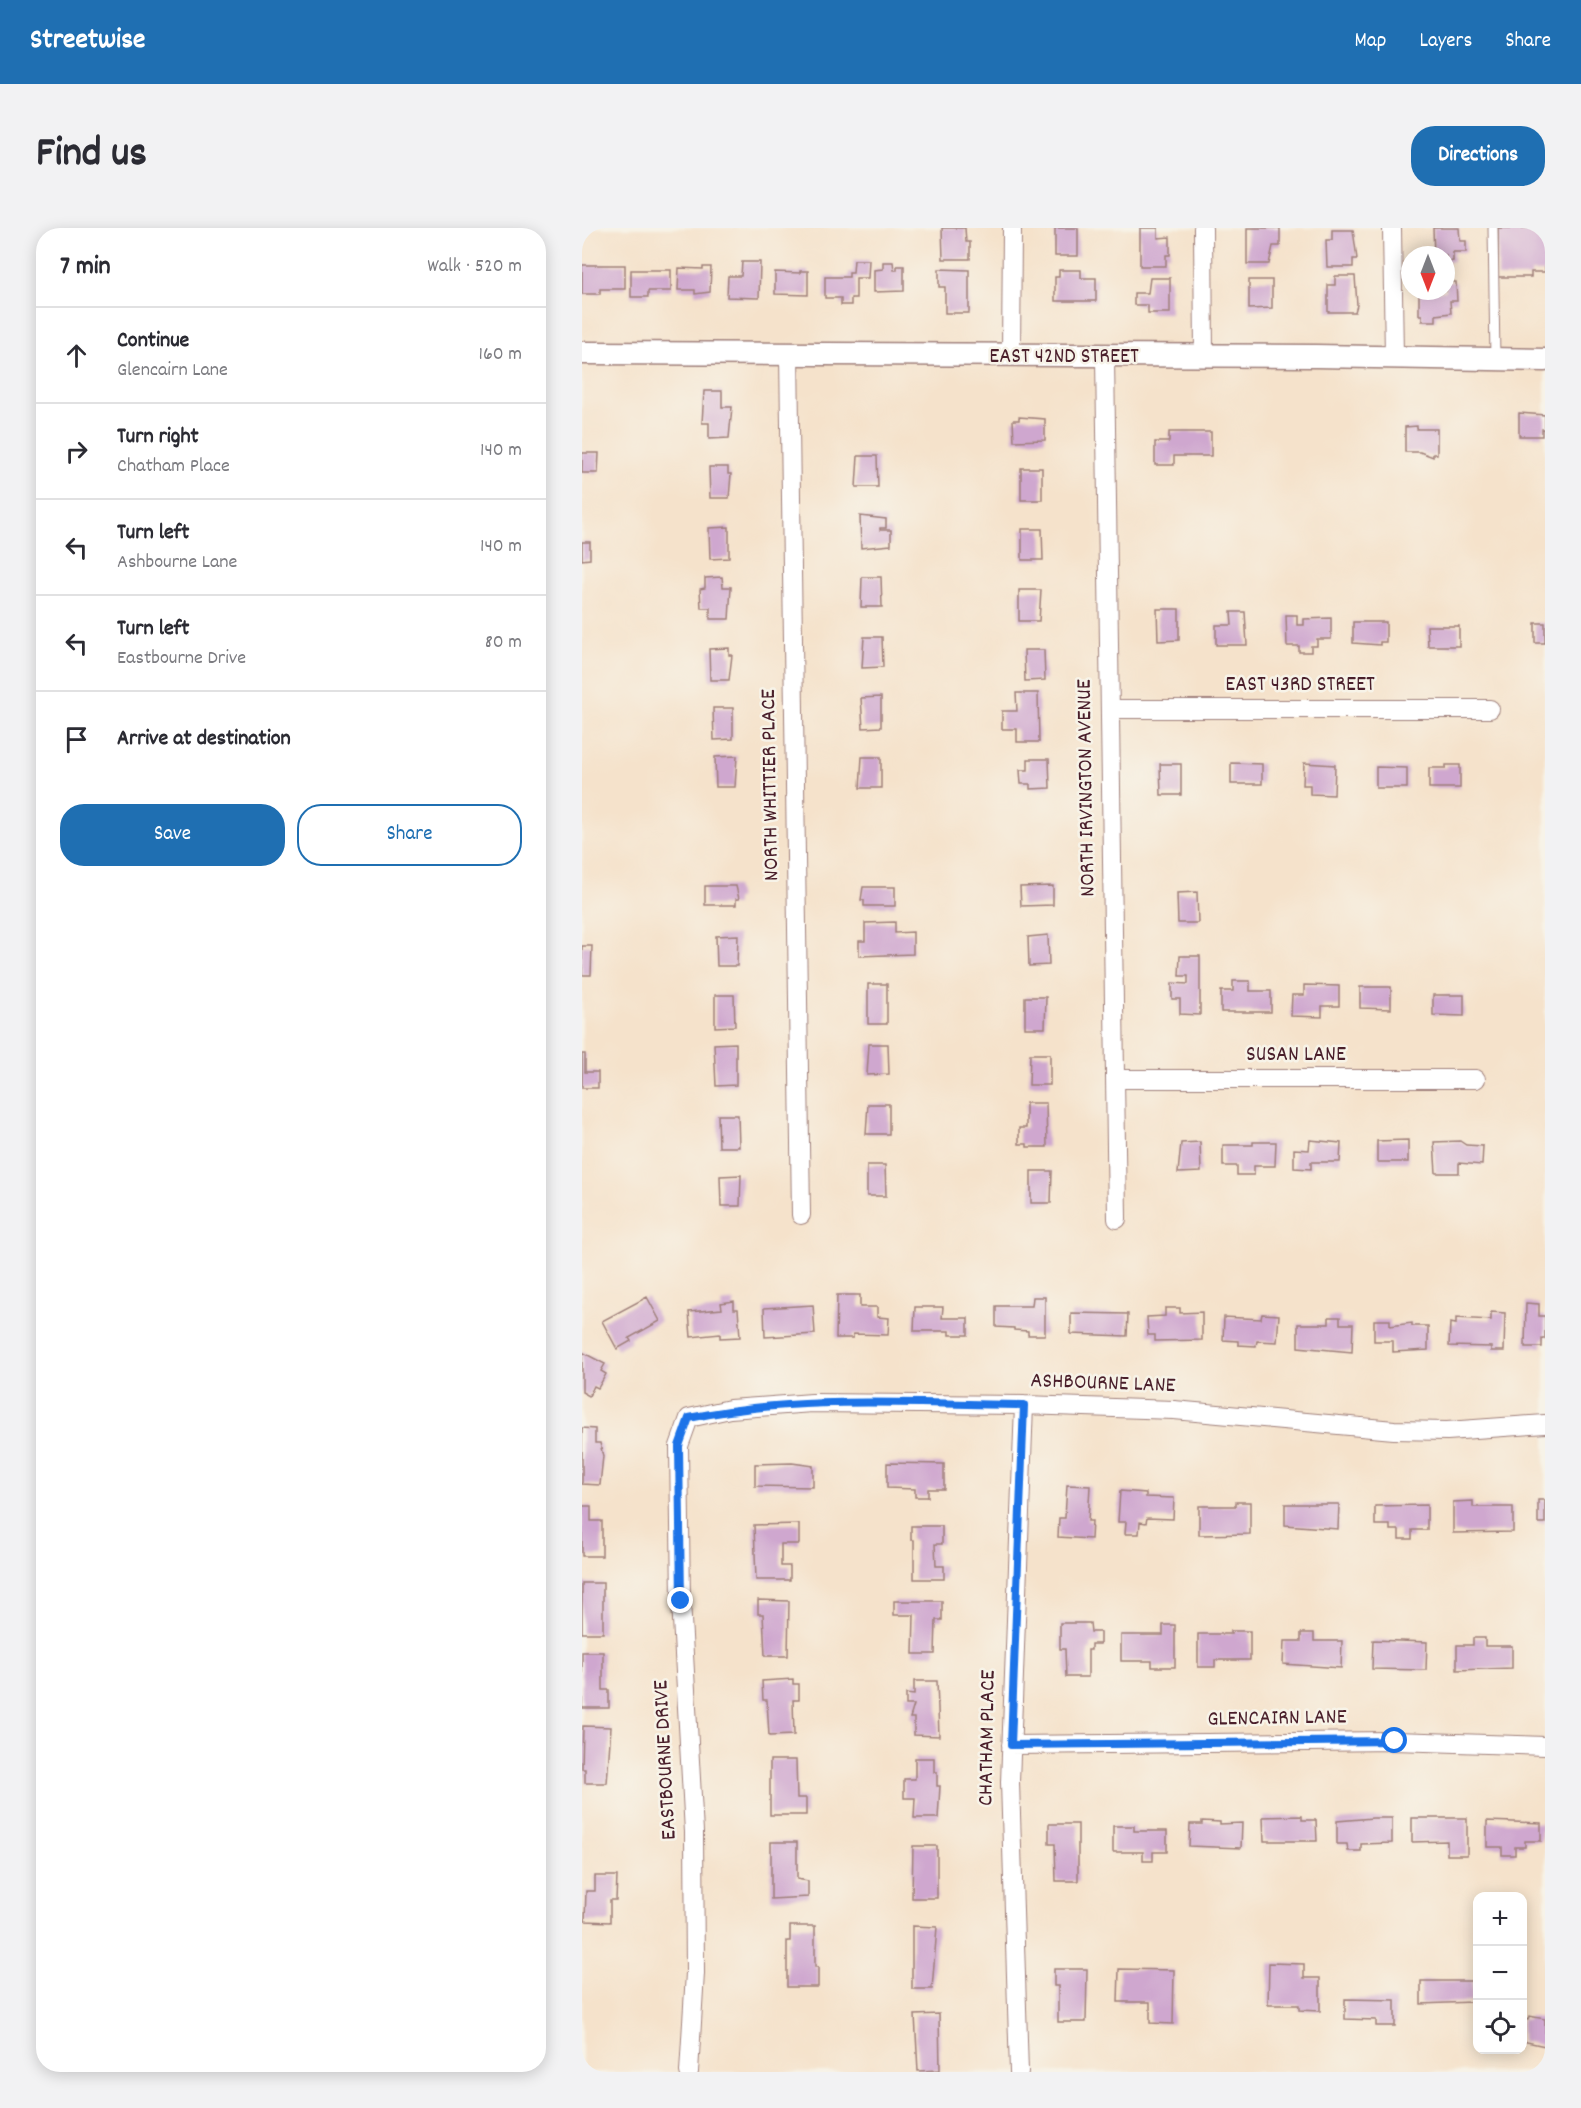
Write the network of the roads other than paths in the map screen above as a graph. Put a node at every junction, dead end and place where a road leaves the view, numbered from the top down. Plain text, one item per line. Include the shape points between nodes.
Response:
1 (1012, 228) edge
2 (1203, 228) edge
3 (1392, 228) edge
4 (1493, 228) edge
5 (582, 353) edge
6 (789, 354) junction
7 (1011, 356) junction
8 (1105, 357) junction
9 (1204, 357) junction
10 (1394, 357) junction
11 (1495, 360) junction
12 (1545, 360) edge
13 (1110, 709) junction
14 (1490, 709) dead end
15 (1115, 1079) junction
16 (1476, 1079) dead end
17 (801, 1215) dead end
18 (1117, 1219) dead end
19 (1024, 1405) junction
20 (1545, 1424) edge
21 (679, 1446) joint
22 (1011, 1745) junction
23 (1545, 1746) edge
24 (689, 2072) edge
25 (1019, 2072) edge

1 - 7 street
2 - 9 street
3 - 10 street
4 - 11 lane
5 - 6 street, EAST 42ND STREET
6 - 7 street, EAST 42ND STREET
6 - 17 street, NORTH WHITTIER PLACE
7 - 8 street, EAST 42ND STREET
8 - 9 street, EAST 42ND STREET
8 - 13 street, NORTH IRVINGTON AVENUE
9 - 10 street, EAST 42ND STREET
10 - 11 street, EAST 42ND STREET
11 - 12 street, EAST 42ND STREET
13 - 14 street, EAST 43RD STREET
13 - 15 street, NORTH IRVINGTON AVENUE
15 - 16 street, SUSAN LANE
15 - 18 street, NORTH IRVINGTON AVENUE
19 - 20 street, ASHBOURNE LANE via 1174,1410 1394,1430 1447,1431
19 - 21 street, ASHBOURNE LANE via 812,1404 730,1409 689,1418
19 - 22 street, CHATHAM PLACE
21 - 24 street, EASTBOURNE DRIVE via 681,1601 694,1832 695,1972
22 - 23 street, GLENCAIRN LANE via 1395,1741
22 - 25 street, CHATHAM PLACE

